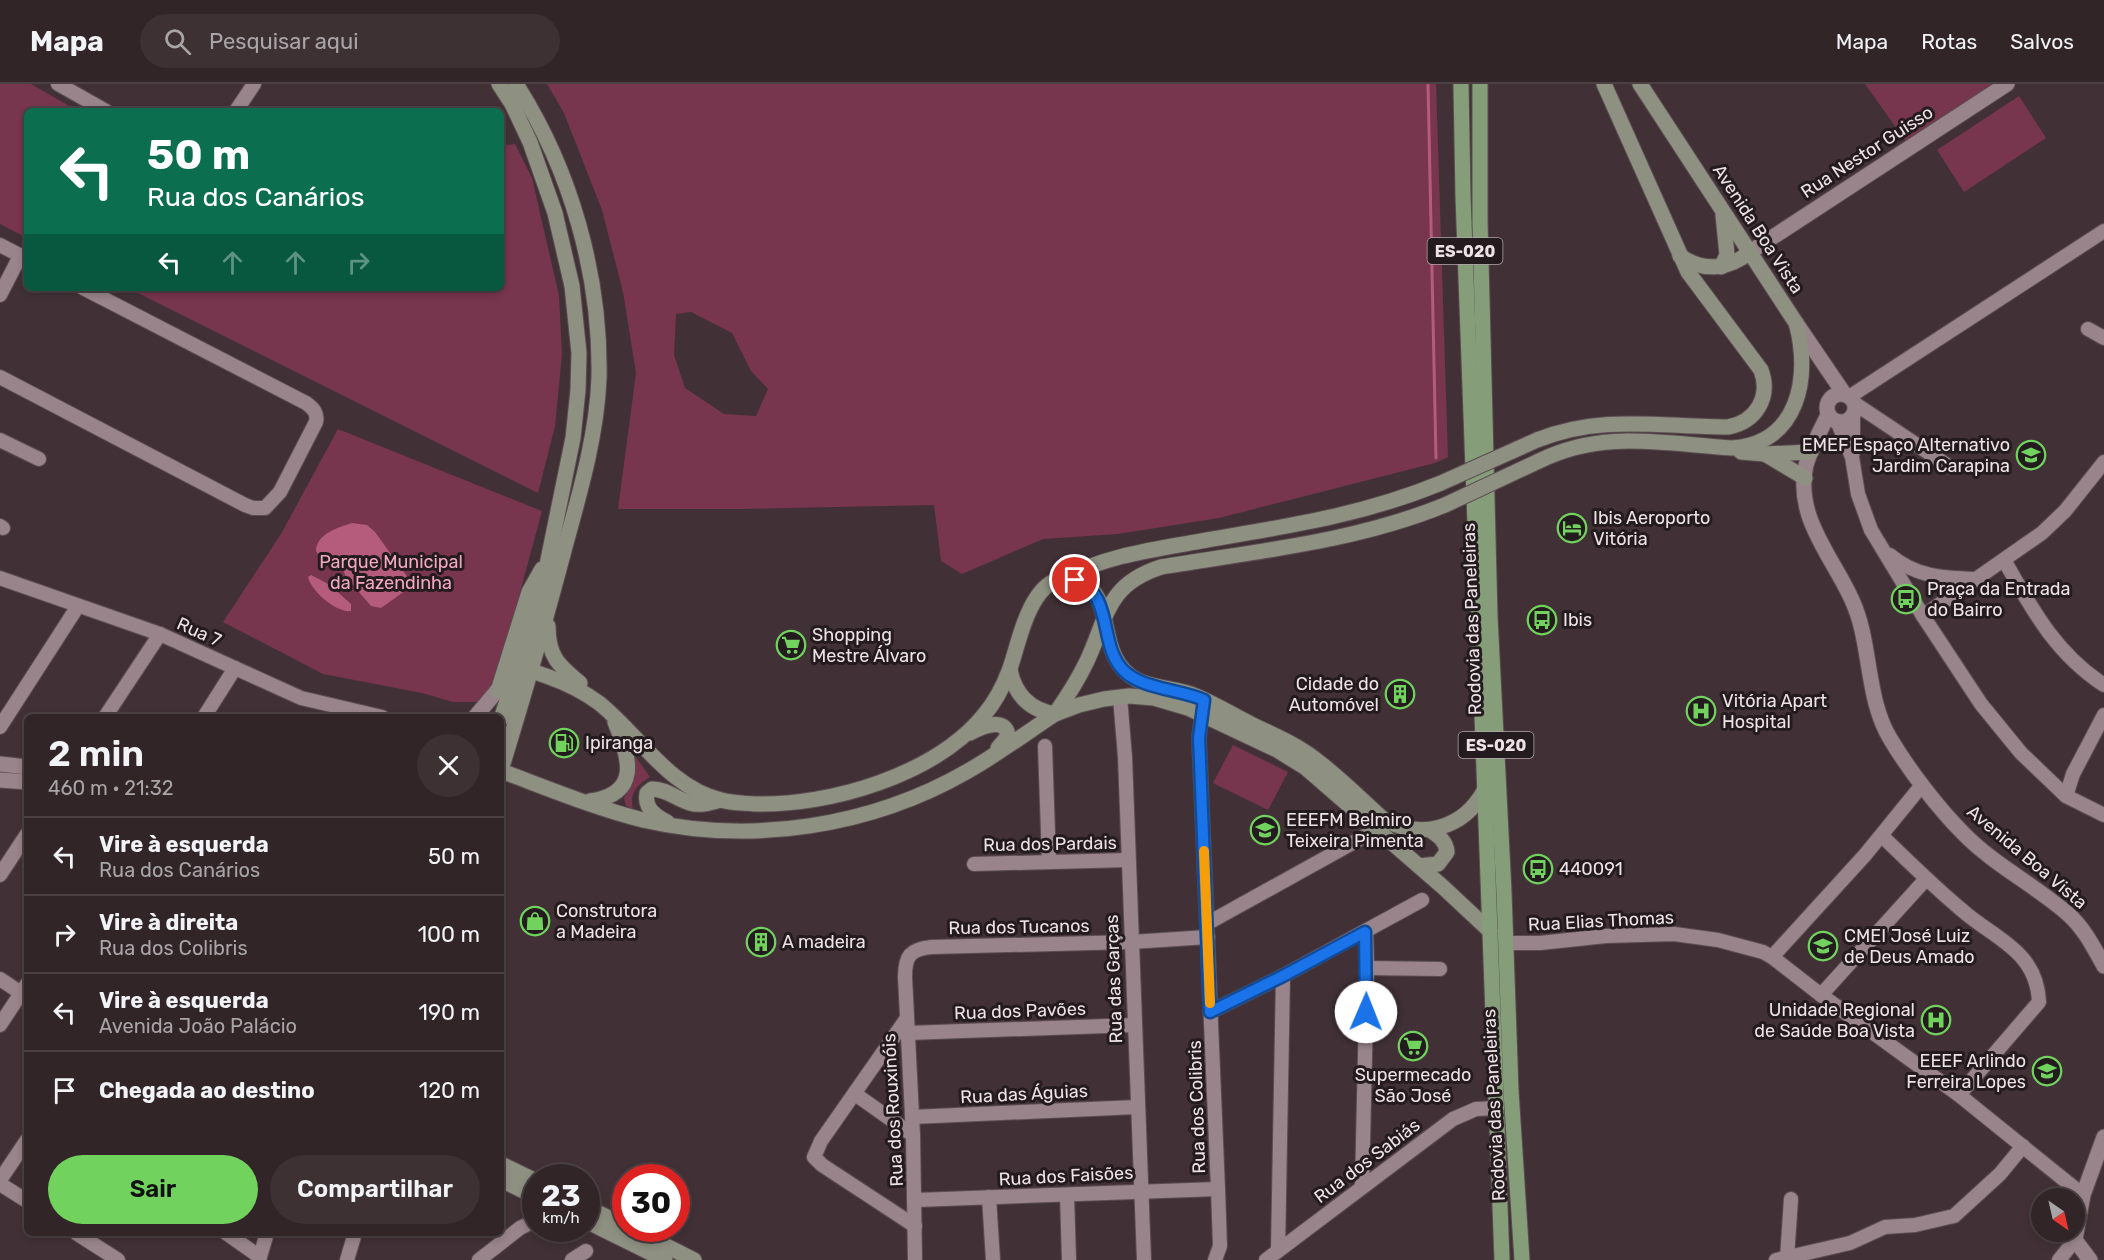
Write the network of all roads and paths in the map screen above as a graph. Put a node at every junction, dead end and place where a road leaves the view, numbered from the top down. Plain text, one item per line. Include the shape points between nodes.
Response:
1 (58, 84) edge
2 (254, 84) edge
3 (499, 84) edge
4 (516, 84) edge
5 (1461, 84) edge
6 (1604, 84) edge
7 (1640, 84) edge
8 (2007, 84) edge
9 (1481, 85) edge
10 (101, 108) edge
11 (238, 108) edge
12 (1722, 210) junction
13 (2104, 231) edge
14 (0, 245) edge
15 (1749, 252) junction
16 (1680, 256) junction
17 (24, 257) edge
18 (1721, 267) junction
19 (89, 291) edge
20 (0, 295) edge
21 (1796, 323) junction
22 (2088, 329) dead end
23 (2104, 338) edge
24 (0, 377) edge
25 (1850, 403) junction
26 (1833, 419) junction
27 (0, 440) edge
28 (1678, 444) junction
29 (1811, 452) junction
30 (1765, 454) junction
31 (1852, 457) junction
32 (39, 459) dead end
33 (2104, 462) edge
34 (1950, 467) dead end
35 (1805, 478) junction
36 (1882, 549) junction
37 (548, 558) junction
38 (2004, 560) junction
39 (0, 578) edge
40 (1975, 579) junction
41 (1053, 583) junction
42 (78, 606) junction
43 (548, 614) junction
44 (1923, 616) junction
45 (1104, 619) junction
46 (160, 634) junction
47 (236, 668) junction
48 (524, 670) junction
49 (1010, 670) junction
50 (2104, 685) edge
51 (498, 690) junction
52 (1120, 697) junction
53 (598, 703) junction
54 (1203, 707) junction
55 (107, 714) edge
56 (206, 714) edge
57 (369, 714) edge
58 (478, 714) edge
59 (503, 714) edge
60 (1055, 714) junction
61 (2104, 714) edge
62 (611, 715) junction
63 (0, 727) edge
64 (953, 744) junction
65 (1045, 746) dead end
66 (504, 757) edge
67 (0, 764) edge
68 (24, 767) edge
69 (504, 771) edge
70 (968, 772) junction
71 (0, 780) edge
72 (24, 782) edge
73 (1922, 785) junction
74 (1484, 791) junction
75 (2066, 796) junction
76 (720, 800) junction
77 (586, 802) junction
78 (2104, 815) edge
79 (672, 825) junction
80 (1430, 830) junction
81 (1365, 836) dead end
82 (1882, 836) junction
83 (24, 839) edge
84 (1050, 861) junction
85 (1128, 861) junction
86 (974, 864) dead end
87 (1419, 866) junction
88 (0, 875) edge
89 (1926, 879) junction
90 (1422, 900) dead end
91 (1208, 930) junction
92 (1490, 931) junction
93 (1365, 932) junction
94 (1131, 942) junction
95 (1506, 943) junction
96 (1772, 957) junction
97 (907, 958) joint
98 (2104, 966) edge
99 (1367, 968) junction
100 (1440, 969) dead end
101 (1283, 976) junction
102 (0, 979) edge
103 (24, 991) edge
104 (24, 992) edge
105 (1821, 995) junction
106 (1210, 1012) junction
107 (907, 1018) junction
108 (0, 1025) edge
109 (1134, 1025) junction
110 (908, 1033) junction
111 (1504, 1091) junction
112 (855, 1094) junction
113 (1959, 1095) junction
114 (1137, 1107) junction
115 (1497, 1108) junction
116 (912, 1117) junction
117 (913, 1136) junction
118 (2104, 1137) edge
119 (24, 1145) edge
120 (2023, 1146) junction
121 (504, 1165) edge
122 (522, 1174) edge
123 (504, 1181) edge
124 (0, 1182) edge
125 (1362, 1187) junction
126 (2074, 1188) edge
127 (1218, 1189) junction
128 (2085, 1189) edge
129 (522, 1190) edge
130 (1142, 1191) junction
131 (1067, 1195) junction
132 (989, 1197) junction
133 (1791, 1198) dead end
134 (24, 1199) edge
135 (916, 1200) junction
136 (915, 1226) junction
137 (522, 1227) edge
138 (600, 1228) edge
139 (81, 1236) edge
140 (230, 1236) edge
141 (266, 1236) edge
142 (354, 1236) edge
143 (659, 1242) edge
144 (2073, 1242) edge
145 (2076, 1242) edge
146 (586, 1251) dead end
147 (1278, 1251) junction
148 (259, 1258) edge
149 (1781, 1259) edge
150 (118, 1260) edge
151 (347, 1260) edge
152 (479, 1260) edge
153 (572, 1260) edge
154 (665, 1260) edge
155 (694, 1260) edge
156 (915, 1260) edge
157 (993, 1260) edge
158 (1069, 1260) edge
159 (1144, 1260) edge
160 (1215, 1260) edge
161 (1266, 1260) edge
162 (1502, 1260) edge
163 (1522, 1260) edge
164 (2059, 1260) edge
165 (2090, 1260) edge

1 - 10 street
2 - 11 street
3 - 37 main road via 512,104 543,176 564,248 577,321 578,390 573,438
4 - 43 main road via 531,106 581,231 590,268 598,344 596,411
5 - 74 main road, Rodovia das Paneleiras / ES-020
6 - 16 main road
7 - 12 main road, Avenida Boa Vista
8 - 15 street, Rua Nestor Guisso
9 - 95 main road, Rodovia das Paneleiras / ES-020 via 1480,221 1490,612
12 - 15 main road, Avenida Boa Vista
12 - 18 main road via 1727,255
13 - 25 street
14 - 17 street
15 - 18 main road
15 - 21 main road, Avenida Boa Vista
16 - 18 main road via 1696,265
16 - 41 main road, bridge via 1697,285 1761,369 1765,391 1761,405 1744,423 1728,427 1602,424 1570,429 1396,501 1342,516 1120,557
17 - 20 street
19 - 24 street via 306,403 316,414 311,433 280,492 265,508 245,505
21 - 25 street, Avenida Boa Vista
21 - 28 main road via 1802,348 1802,374 1793,409 1783,425 1768,438 1742,448
22 - 23 street
25 - 26 street via 1847,421
25 - 26 street via 1836,395 1830,399 1826,407
25 - 31 street
25 - 34 street
26 - 29 street, Avenida Boa Vista
26 - 31 street
27 - 32 street
28 - 30 main road
28 - 45 main road, bridge via 1594,442 1566,449 1444,505 1392,524 1152,570 1121,590
29 - 30 main road
29 - 35 street, Avenida Boa Vista
30 - 35 main road
31 - 36 street via 1861,504
33 - 38 street via 2065,511
35 - 73 street, Avenida Boa Vista via 1812,525 1853,601 1881,718 1890,739
36 - 40 street via 1917,572 1939,578
36 - 44 street
37 - 48 main road
37 - 51 main road via 529,592
38 - 40 street
38 - 50 street via 2064,652
39 - 42 street, Rua 7
40 - 44 street
41 - 45 main road via 1068,580 1088,586 1097,597
41 - 49 main road via 1032,605
42 - 46 street, Rua 7
42 - 63 street
43 - 48 main road
43 - 53 main road via 548,641 554,657
44 - 75 street via 1994,722
45 - 54 main road via 1114,657 1127,674 1146,684 1179,691
45 - 60 main road via 1086,664
46 - 47 street, Rua 7
46 - 55 street
47 - 56 street
47 - 57 street, Rua 7 via 301,698
48 - 51 street
48 - 53 main road via 567,683
48 - 59 main road
48 - 66 main road
49 - 60 main road via 1025,701
49 - 64 main road via 984,715
51 - 58 street
52 - 54 main road via 1142,696
52 - 60 main road via 1092,701
52 - 85 street, Rua das Garças
53 - 62 main road
54 - 80 main road via 1308,754 1383,819 1410,829
54 - 87 main road via 1297,762
54 - 91 street, Rua dos Colibris via 1199,738
60 - 70 main road
61 - 75 street
62 - 76 main road via 676,776
62 - 77 main road via 626,753 627,776 609,798
64 - 70 main road via 978,728 995,724 1008,731 1005,742
64 - 76 main road via 897,776 836,795 758,804
65 - 84 street
67 - 68 street
69 - 77 main road
70 - 79 main road via 897,804 820,825 736,830
71 - 72 street
73 - 82 street
73 - 98 street, Avenida Boa Vista via 1963,833 2069,915 2088,937
74 - 80 main road via 1458,820
74 - 92 main road, Rodovia das Paneleiras / ES-020
75 - 78 street
76 - 79 main road via 691,804 663,790 650,791 646,800 650,809
77 - 79 main road
80 - 87 main road via 1441,838 1447,852 1438,864
81 - 91 street
82 - 89 street
82 - 96 street
83 - 88 street
84 - 85 street, Rua dos Pardais
84 - 86 street, Rua dos Pardais
85 - 94 street, Rua das Garças
87 - 92 main road
89 - 105 street
89 - 113 street via 1965,914 2002,938 2027,964 2038,986 2039,1002
90 - 93 street
91 - 94 street, Rua dos Tucanos
91 - 106 street, Rua dos Colibris
92 - 111 main road, Rodovia das Paneleiras / ES-020
93 - 99 street
93 - 101 street
94 - 97 street, Rua dos Tucanos via 932,947
94 - 109 street, Rua das Garças
95 - 96 street, Rua Elias Thomas via 1674,934 1718,940
95 - 111 main road, Rodovia das Paneleiras / ES-020
96 - 105 street, Rua Elias Thomas
97 - 107 street, Rua dos Rouxinóis
99 - 100 street
99 - 125 street
101 - 106 street
101 - 147 street
102 - 103 street
104 - 108 street
105 - 113 street, Rua Elias Thomas
106 - 127 street, Rua dos Colibris
107 - 110 street, Rua dos Rouxinóis
107 - 112 street
109 - 110 street, Rua dos Pavões
109 - 114 street, Rua das Garças
110 - 116 street, Rua dos Rouxinóis
111 - 115 main road, Rodovia das Paneleiras / ES-020
111 - 163 main road, Rodovia das Paneleiras / ES-020
112 - 117 street
112 - 136 street via 814,1157
113 - 120 street, Rua Elias Thomas
114 - 116 street, Rua das Águias
114 - 130 street, Rua das Garças
115 - 125 street, Rua dos Sabiás via 1460,1115
115 - 162 main road, Rodovia das Paneleiras / ES-020
116 - 117 street, Rua dos Rouxinóis
117 - 135 street, Rua dos Rouxinóis
118 - 128 street
119 - 124 street
120 - 126 street, Rua Elias Thomas
120 - 149 street via 2000,1174 1954,1216 1885,1227 1850,1243
121 - 122 main road
123 - 129 main road
124 - 134 street
125 - 147 street, Rua dos Sabiás
127 - 130 street, Rua dos Faisões
127 - 160 street, Rua dos Colibris via 1220,1246
130 - 131 street, Rua dos Faisões
130 - 159 street, Rua das Garças
131 - 132 street, Rua dos Faisões
131 - 158 street
132 - 135 street, Rua dos Faisões
132 - 157 street
133 - 149 street
135 - 136 street, Rua dos Rouxinóis
136 - 156 street, Rua dos Rouxinóis
137 - 152 street
138 - 154 main road
139 - 150 street
140 - 148 street
141 - 148 street
142 - 151 street
143 - 155 main road
144 - 164 street
145 - 165 street
146 - 153 street
147 - 161 street, Rua dos Sabiás

